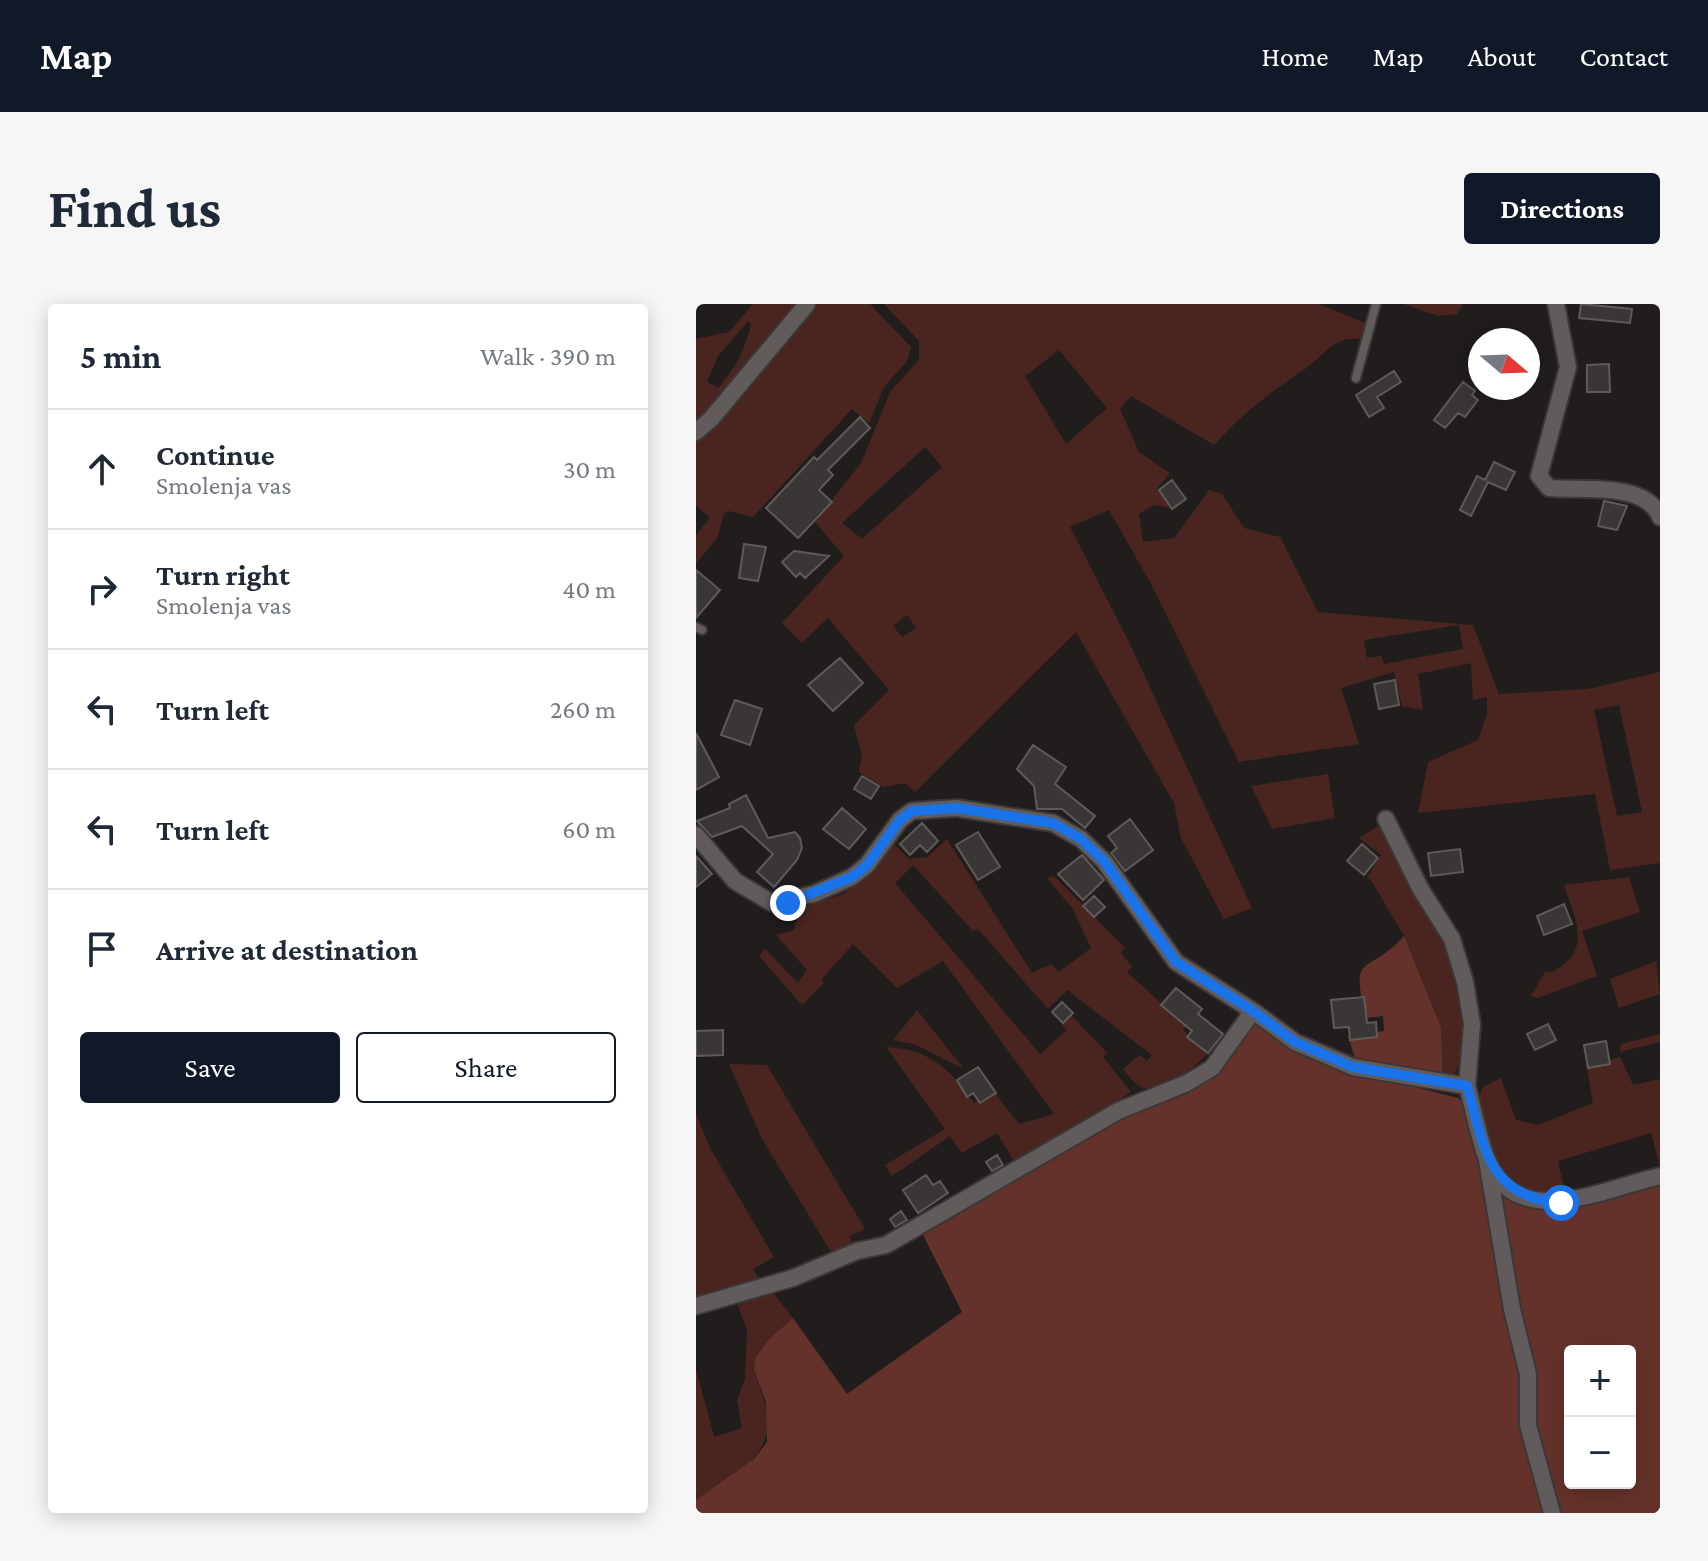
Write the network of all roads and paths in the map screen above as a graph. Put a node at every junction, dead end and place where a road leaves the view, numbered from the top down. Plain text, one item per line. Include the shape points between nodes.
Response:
1 (807, 304) edge
2 (1376, 304) edge
3 (1556, 304) edge
4 (1356, 378) dead end
5 (696, 432) edge
6 (1660, 517) edge
7 (1386, 819) dead end
8 (696, 835) edge
9 (1253, 1011) junction
10 (1467, 1086) junction
11 (1487, 1160) junction
12 (1660, 1176) edge
13 (696, 1306) edge
14 (1552, 1513) edge

1 - 5 street
2 - 4 lane
3 - 6 street via 1568,367 1539,476 1549,488 1621,492 1647,499
7 - 10 street via 1452,939 1472,1024
8 - 9 street via 735,881 772,903 788,903 852,877 912,811 957,808 1053,823 1104,861 1176,962
9 - 10 street via 1322,1056 1380,1074
9 - 13 street via 1212,1068 1118,1111 886,1245
10 - 11 street
11 - 12 street via 1519,1194 1561,1203
11 - 14 street via 1528,1374 1528,1425

